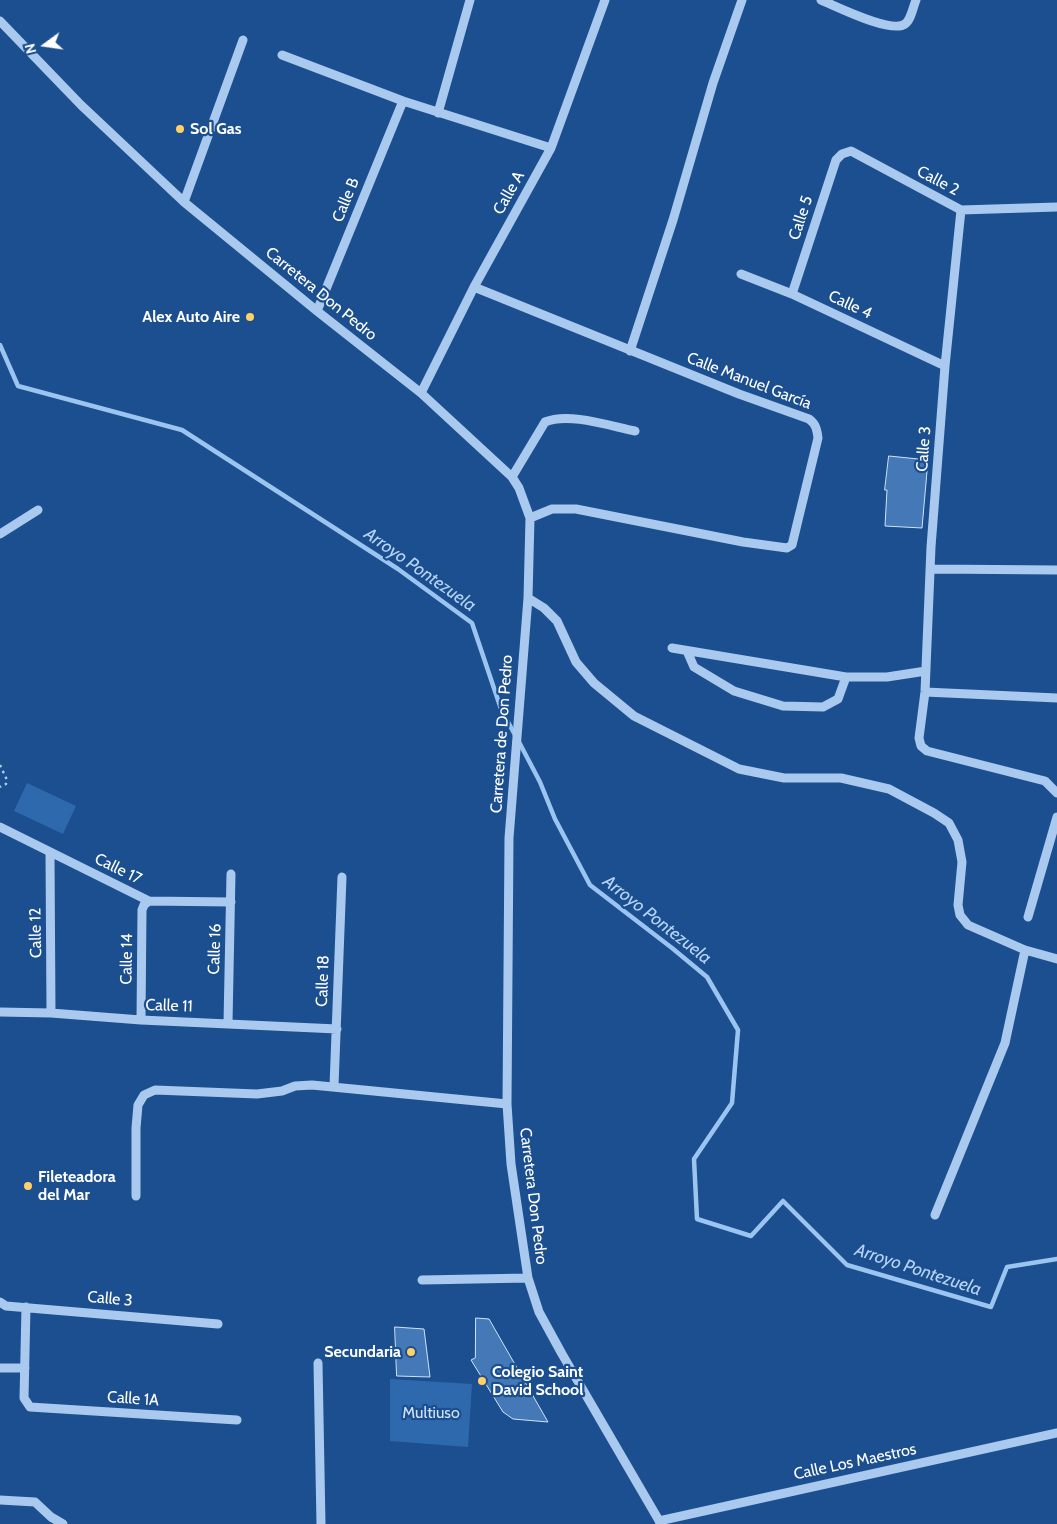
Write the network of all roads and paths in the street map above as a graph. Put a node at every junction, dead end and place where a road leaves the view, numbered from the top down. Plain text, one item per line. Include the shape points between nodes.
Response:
1 (470, 0) edge
2 (606, 0) edge
3 (742, 0) edge
4 (821, 0) edge
5 (916, 0) edge
6 (0, 21) edge
7 (243, 40) dead end
8 (282, 55) dead end
9 (403, 101) junction
10 (438, 113) junction
11 (550, 148) junction
12 (842, 154) joint
13 (184, 202) junction
14 (1057, 207) edge
15 (961, 210) junction
16 (741, 274) dead end
17 (474, 287) junction
18 (792, 294) junction
19 (316, 311) junction
20 (630, 351) junction
21 (945, 366) junction
22 (421, 393) junction
23 (635, 431) dead end
24 (512, 476) junction
25 (38, 510) dead end
26 (530, 518) junction
27 (0, 534) edge
28 (931, 569) junction
29 (1057, 570) edge
30 (528, 598) junction
31 (524, 632) joint
32 (672, 648) dead end
33 (687, 651) junction
34 (926, 671) junction
35 (846, 677) junction
36 (925, 692) junction
37 (1057, 698) edge
38 (0, 765) edge
39 (0, 788) edge
40 (1057, 792) edge
41 (1057, 817) edge
42 (0, 827) edge
43 (509, 838) joint
44 (50, 853) junction
45 (232, 874) dead end
46 (342, 877) dead end
47 (148, 901) junction
48 (231, 902) junction
49 (1028, 917) dead end
50 (1025, 950) junction
51 (1057, 959) edge
52 (0, 1012) edge
53 (51, 1013) junction
54 (141, 1020) junction
55 (228, 1024) junction
56 (336, 1030) junction
57 (334, 1086) junction
58 (507, 1104) junction
59 (136, 1196) dead end
60 (935, 1215) dead end
61 (528, 1278) junction
62 (422, 1280) dead end
63 (0, 1302) edge
64 (26, 1307) junction
65 (218, 1324) dead end
66 (318, 1363) dead end
67 (0, 1368) edge
68 (24, 1368) junction
69 (237, 1420) dead end
70 (1057, 1433) edge
71 (0, 1500) edge
72 (660, 1522) edge
73 (63, 1524) edge
74 (320, 1524) edge

1 - 10 street
2 - 11 street, Calle A
3 - 20 street
4 - 5 street via 896,27 908,21
6 - 13 street, Carretera Don Pedro via 81,105
7 - 13 street
8 - 9 street
9 - 10 street
9 - 19 street, Calle B
10 - 11 street
11 - 17 street, Calle A
12 - 15 street, Calle 2 via 851,151
12 - 18 street, Calle 5 via 836,160
13 - 19 street, Carretera Don Pedro
14 - 15 street, Calle 2
15 - 21 street, Calle 3
16 - 18 street, Calle 4
17 - 20 street, Calle Manuel García
17 - 22 street, Calle A
18 - 21 street, Calle 4
19 - 22 street, Carretera Don Pedro
20 - 26 street, Calle Manuel García via 814,423 818,438 792,545 787,548 743,542 576,509 552,508
21 - 28 street, Calle 3
22 - 24 street, Carretera Don Pedro
23 - 24 street via 583,420 554,418 545,422
24 - 26 street, Carretera Don Pedro
25 - 27 street
26 - 30 street, Carretera Don Pedro
28 - 29 street
28 - 34 street, Calle 3
30 - 31 street, Carretera Don Pedro
30 - 50 street via 556,621 576,662 594,683 634,716 738,769 784,778 841,778 890,790 934,812 949,823 958,840 962,862 960,914 968,925
31 - 43 street, Carretera de Don Pedro
32 - 33 street
33 - 35 street
33 - 35 street via 694,667 734,691 783,706 823,707 838,699
34 - 35 street via 887,677
34 - 36 street, Calle 3
36 - 37 street
36 - 40 street, Calle 3 via 919,738 927,751 1045,781
38 - 39 path via 7,780
41 - 49 street
42 - 44 street, Calle 17
43 - 58 street, Carretera Don Pedro
44 - 47 street, Calle 17
44 - 53 street, Calle 12
45 - 48 street, Calle 16
46 - 56 street, Calle 18
47 - 48 street, Calle 17
47 - 54 street, Calle 14 via 142,910
48 - 55 street, Calle 16
50 - 51 street
50 - 60 street via 1005,1043
52 - 53 street, Calle 11
53 - 54 street, Calle 11
54 - 55 street, Calle 11
55 - 56 street, Calle 11
56 - 57 street, Calle 18
57 - 58 street
57 - 59 street via 304,1086 257,1094 160,1090 144,1095 137,1111
58 - 61 street, Carretera Don Pedro via 510,1164
61 - 62 street
61 - 72 street, Carretera Don Pedro via 539,1312
63 - 64 street, Calle 3 via 6,1306
64 - 65 street, Calle 3
64 - 68 street
66 - 74 street
67 - 68 street
68 - 69 street, Calle 1A via 24,1398 27,1405 34,1407
70 - 72 street, Calle Los Maestros
71 - 73 street via 35,1502

